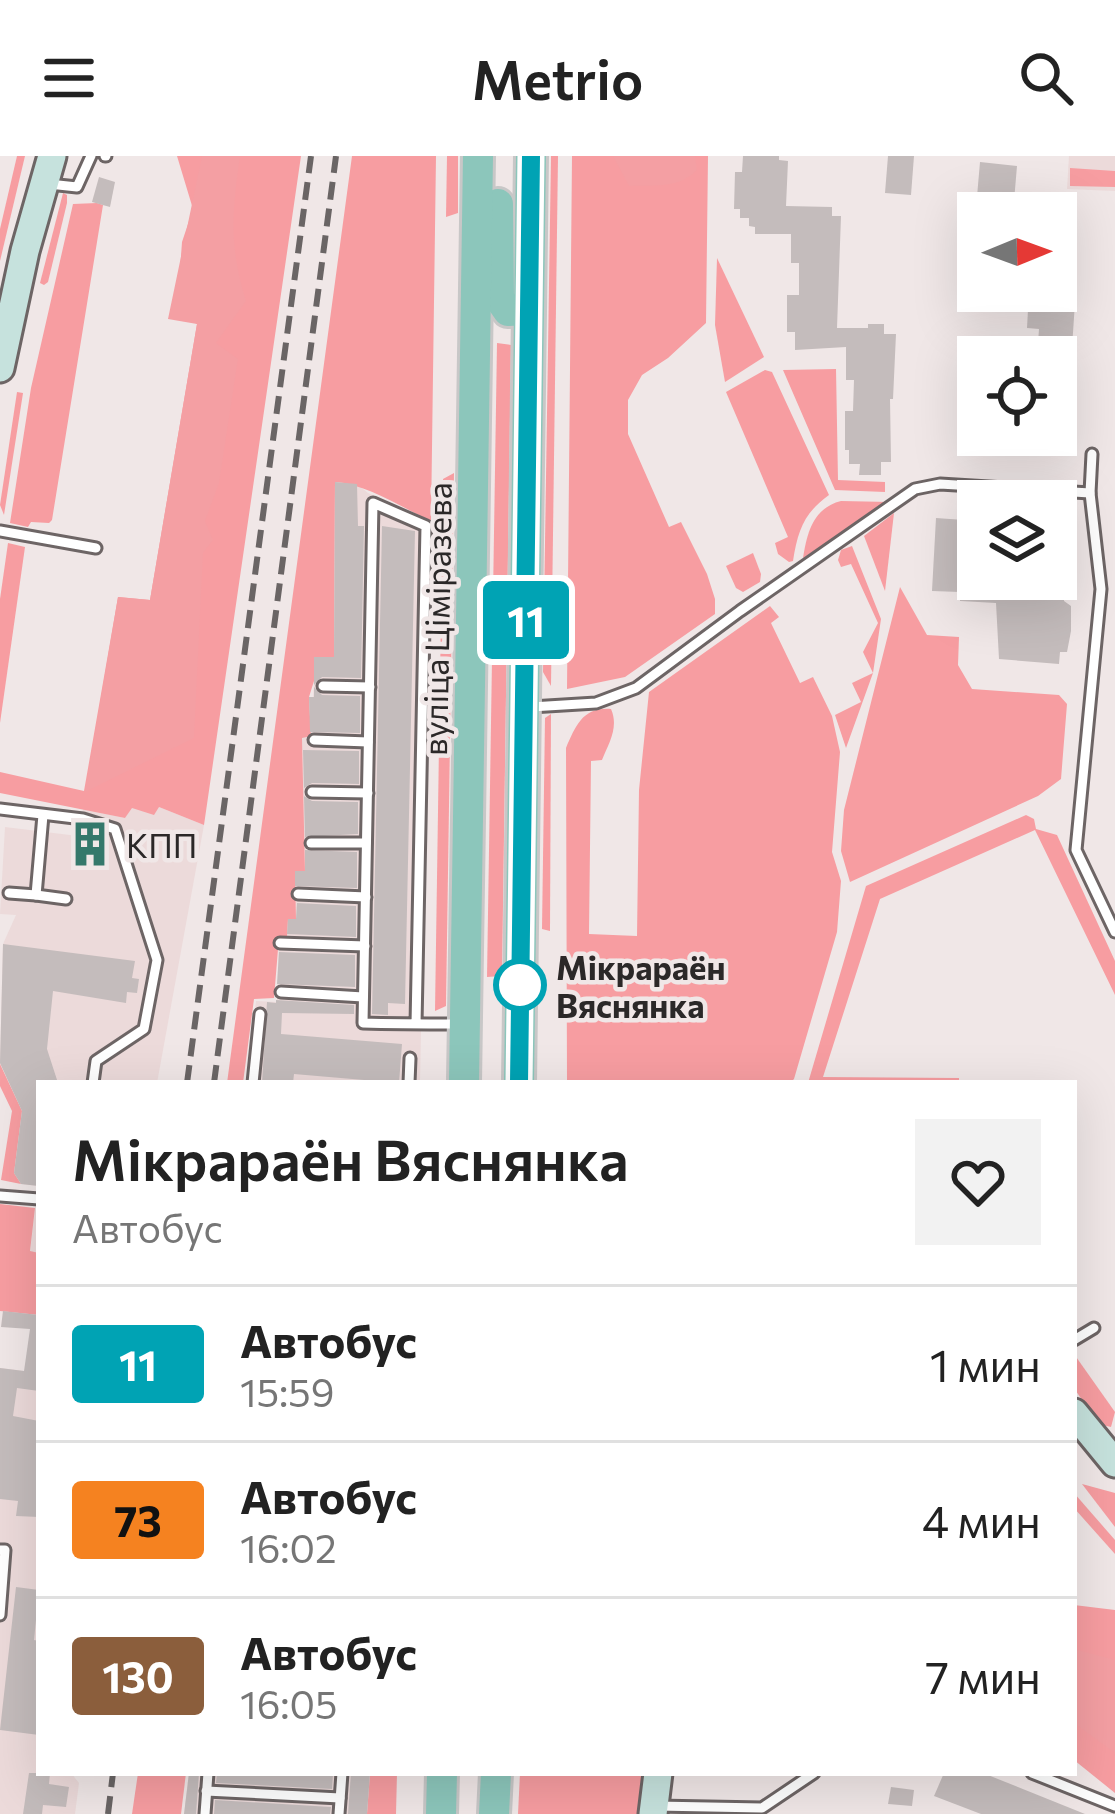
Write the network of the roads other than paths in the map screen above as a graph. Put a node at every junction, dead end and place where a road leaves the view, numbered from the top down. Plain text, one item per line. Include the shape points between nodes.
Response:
1 (91, 156) edge
2 (478, 156) edge
3 (496, 156) edge
4 (531, 156) edge
5 (47, 169) edge
6 (528, 310) junction
7 (0, 368) edge
8 (1092, 454) dead end
9 (1090, 494) junction
10 (0, 531) edge
11 (96, 548) dead end
12 (322, 686) dead end
13 (370, 687) junction
14 (525, 706) junction
15 (314, 740) dead end
16 (368, 742) junction
17 (312, 792) dead end
18 (368, 793) junction
19 (0, 809) edge
20 (43, 815) junction
21 (311, 843) dead end
22 (366, 843) junction
23 (9, 892) dead end
24 (298, 894) dead end
25 (35, 895) junction
26 (366, 897) junction
27 (66, 899) dead end
28 (1115, 932) edge
29 (280, 943) dead end
30 (365, 946) junction
31 (281, 992) dead end
32 (363, 997) junction
33 (260, 1014) dead end
34 (416, 1024) junction
35 (465, 1024) junction
36 (410, 1058) dead end
37 (93, 1080) edge
38 (253, 1080) edge
39 (409, 1080) edge
40 (464, 1080) edge
41 (519, 1080) edge
42 (0, 1196) edge
43 (36, 1199) edge
44 (1094, 1328) dead end
45 (1077, 1338) edge
46 (1077, 1417) edge
47 (1115, 1463) edge
48 (0, 1550) edge
49 (0, 1615) edge
50 (208, 1776) edge
51 (341, 1776) edge
52 (442, 1776) edge
53 (496, 1776) edge
54 (658, 1776) edge
55 (810, 1776) edge
56 (1040, 1776) edge
57 (206, 1791) junction
58 (340, 1798) junction
59 (1115, 1806) edge
60 (653, 1810) edge
61 (205, 1814) edge
62 (339, 1814) edge
63 (441, 1814) edge
64 (494, 1814) edge

1 - 5 lane via 77,187
2 - 35 main road, вуліца Ціміразева
3 - 6 main road via 499,298 508,311
4 - 6 main road
5 - 7 street
6 - 14 main road
8 - 9 lane
9 - 14 lane via 915,489 636,688 596,703
9 - 28 lane via 1101,589 1076,850
10 - 11 lane
12 - 13 lane
13 - 16 lane
13 - 34 lane via 374,503 426,526
14 - 41 main road
15 - 16 lane
16 - 18 lane
17 - 18 lane
18 - 22 lane
19 - 20 lane
20 - 25 lane
20 - 37 lane via 116,829 157,960 144,1029 96,1061
21 - 22 lane
22 - 26 lane
23 - 25 lane
24 - 26 lane
25 - 27 lane
26 - 30 lane
29 - 30 lane
30 - 32 lane
31 - 32 lane
32 - 34 lane via 363,1023
33 - 38 lane
34 - 35 lane
35 - 40 main road, вуліца Ціміразева
36 - 39 lane
42 - 43 lane
44 - 45 lane
46 - 47 street
48 - 49 lane
50 - 57 lane
51 - 58 lane
52 - 63 main road
53 - 64 main road
54 - 60 street
55 - 60 lane via 762,1808
56 - 59 lane
57 - 58 lane
57 - 61 lane
58 - 62 lane

